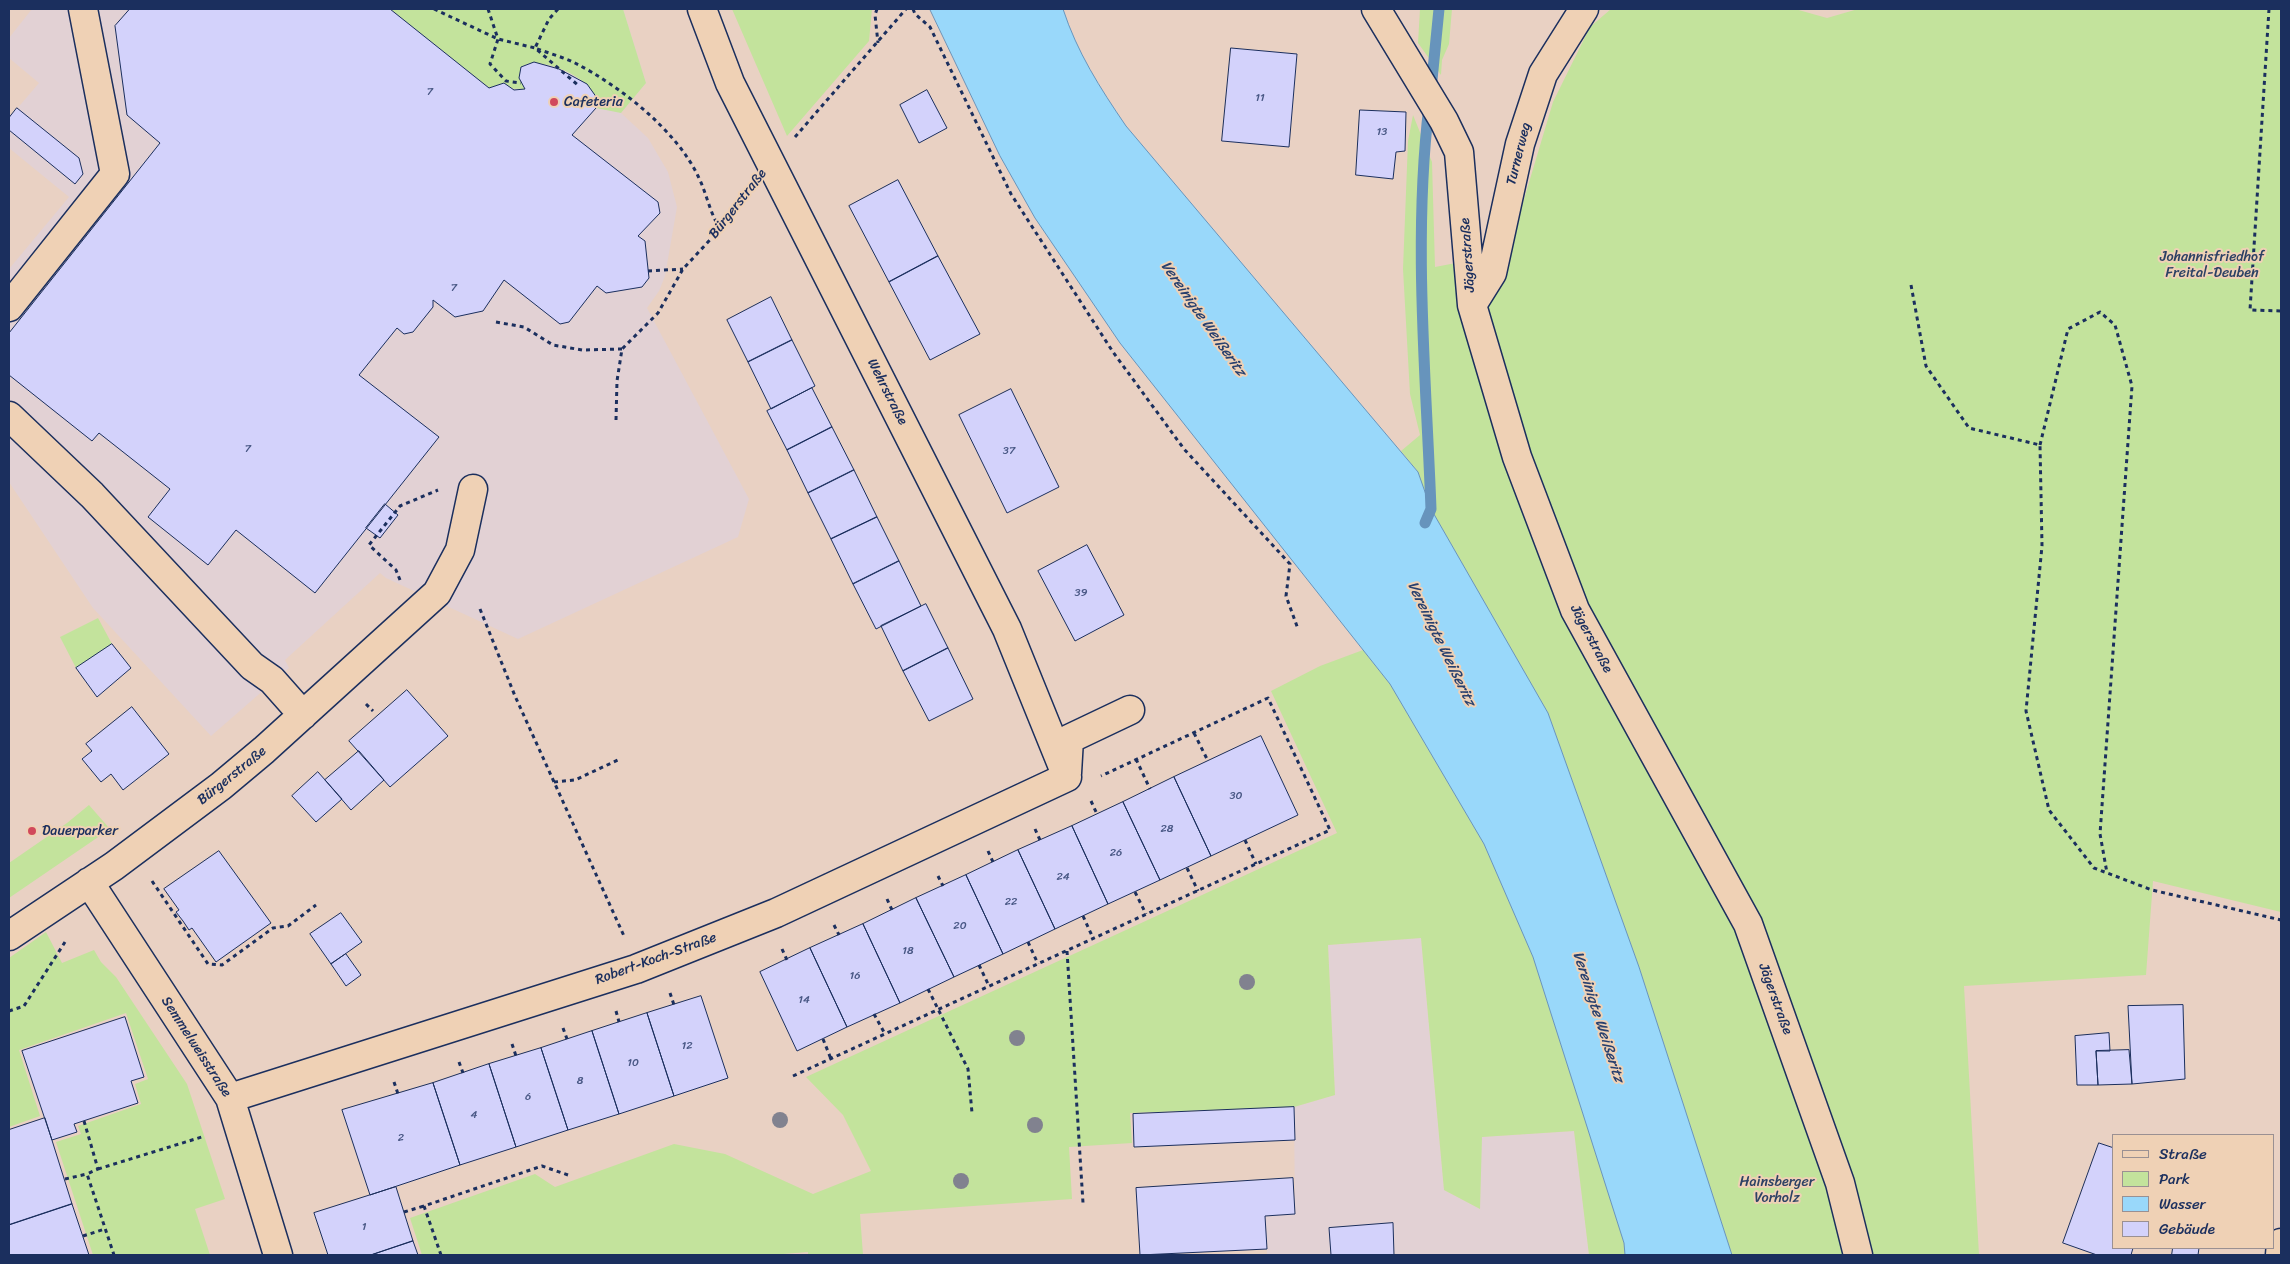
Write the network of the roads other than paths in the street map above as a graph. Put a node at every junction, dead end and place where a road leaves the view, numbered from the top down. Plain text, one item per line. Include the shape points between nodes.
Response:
1 (83, 9) edge
2 (702, 9) edge
3 (1376, 9) edge
4 (1584, 9) edge
5 (1472, 306) junction
6 (9, 307) edge
7 (9, 416) edge
8 (472, 489) dead end
9 (1130, 710) dead end
10 (303, 714) junction
11 (1079, 779) junction
12 (89, 882) junction
13 (9, 936) edge
14 (230, 1098) junction
15 (2281, 1243) edge
16 (278, 1255) edge
17 (1858, 1255) edge
18 (2280, 1255) edge

1 - 6 street via 115,174
2 - 11 street, Wehrstraße via 730,83
3 - 5 street, Jägerstraße via 1444,121 1459,152
4 - 5 street, Turnerweg via 1543,74 1520,144 1492,273
5 - 17 street, Jägerstraße via 1516,457 1575,610 1748,924 1840,1183
7 - 10 street via 92,495 252,666 272,680
8 - 10 street, Bürgerstraße via 460,550 437,593
9 - 11 street via 1069,740
10 - 12 street, Bürgerstraße via 221,786
11 - 14 street, Robert-Koch-Straße via 776,913 636,969
12 - 13 street, Bürgerstraße
12 - 14 street, Semmelweisstraße
14 - 16 street, Semmelweisstraße
15 - 18 street

